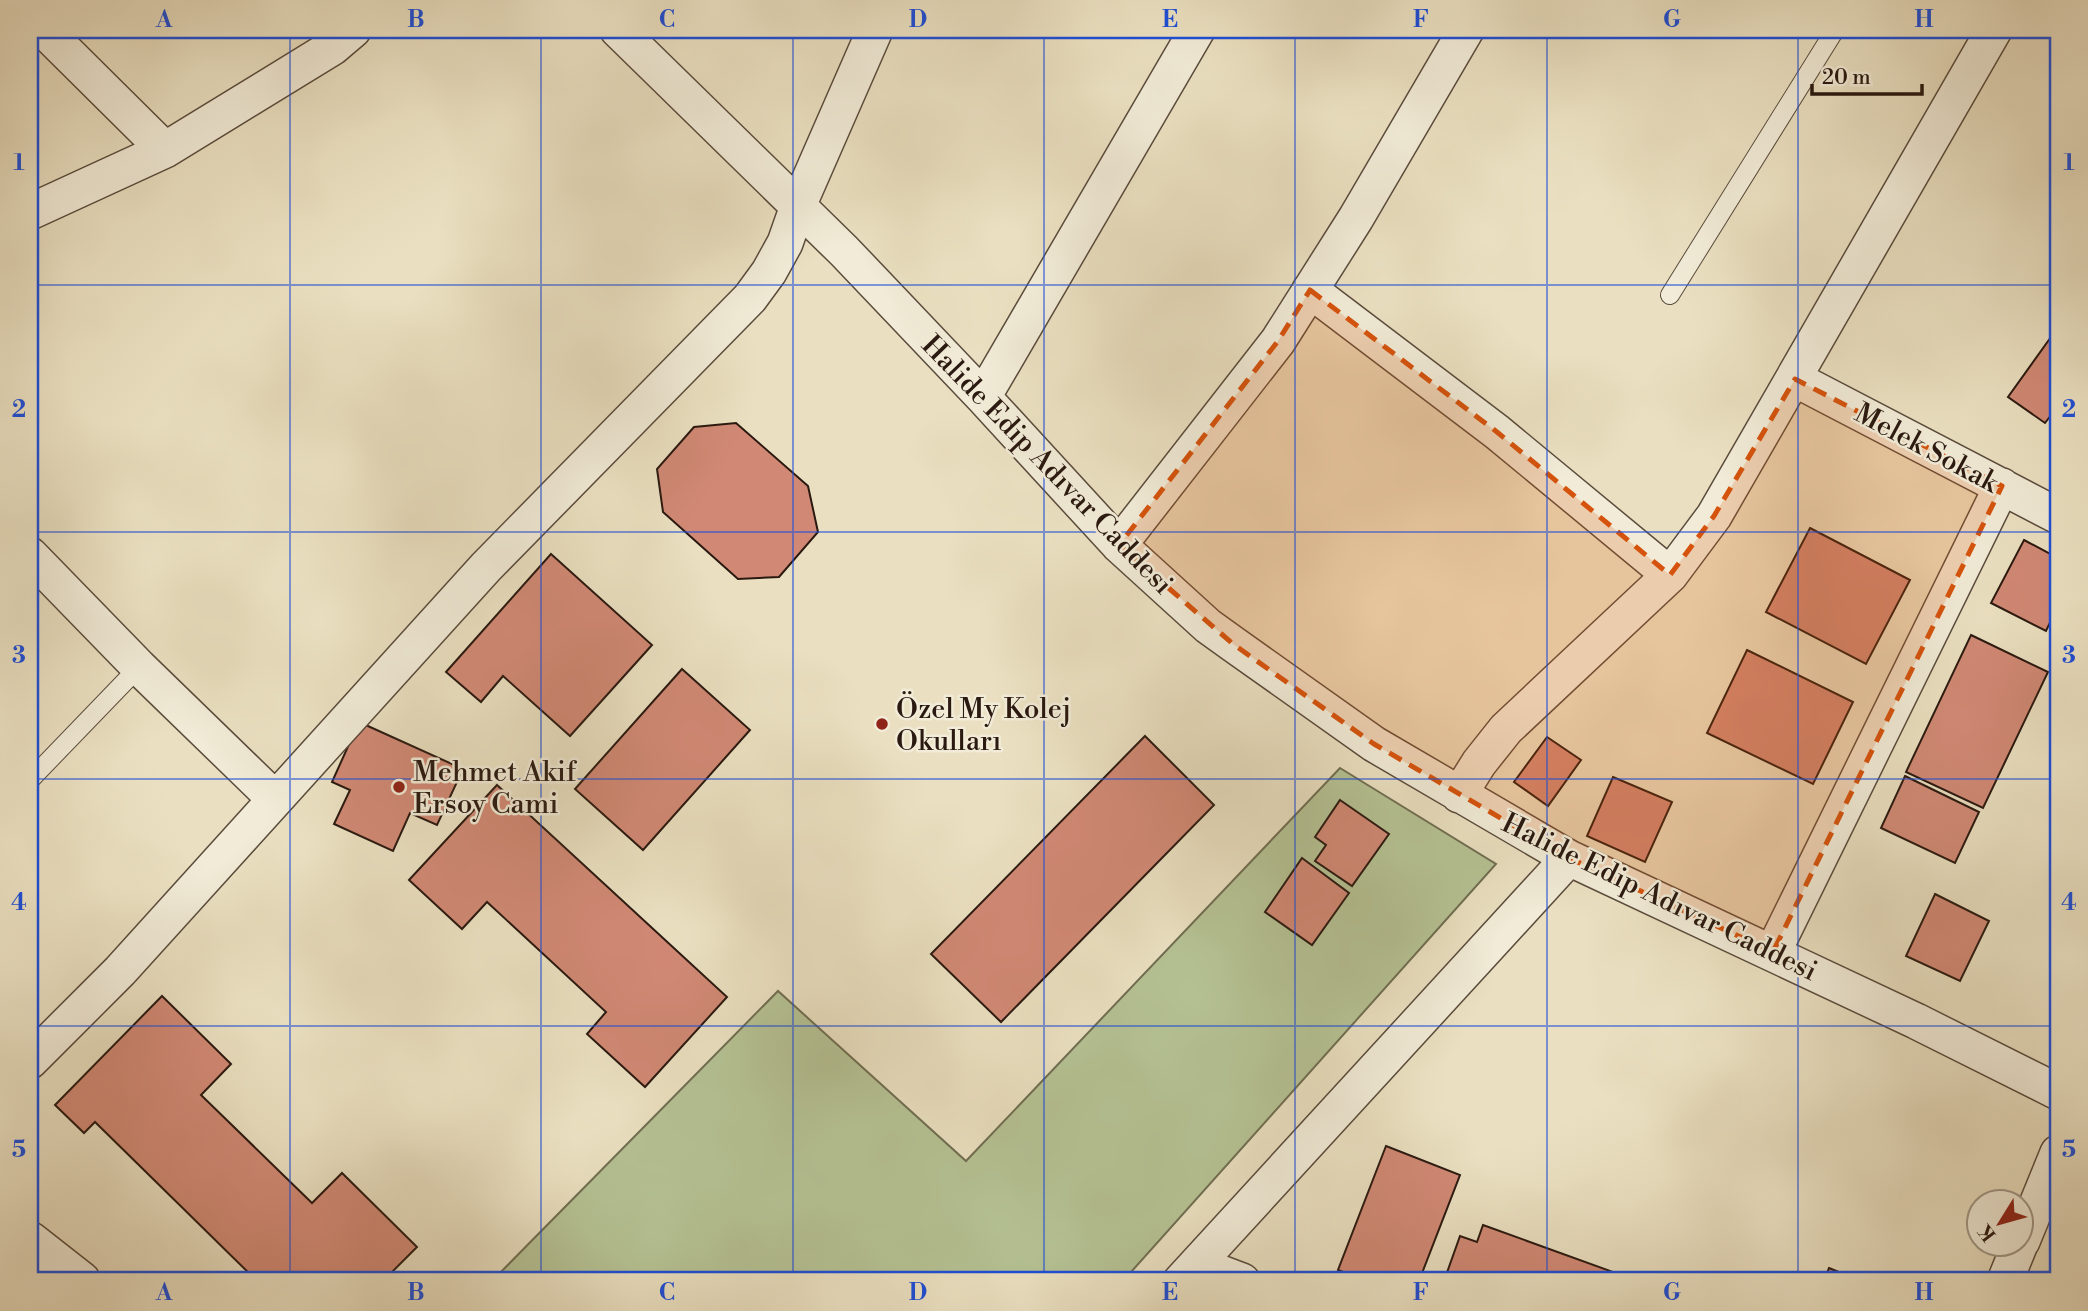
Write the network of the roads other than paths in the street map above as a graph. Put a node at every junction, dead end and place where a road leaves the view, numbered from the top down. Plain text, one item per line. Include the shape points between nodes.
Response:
1 (44, 30) edge
2 (353, 30) edge
3 (618, 30) edge
4 (875, 30) edge
5 (1197, 30) edge
6 (1466, 30) edge
7 (1835, 30) edge
8 (1994, 30) edge
9 (165, 150) junction
10 (798, 206) junction
11 (30, 212) edge
12 (1310, 290) junction
13 (1670, 295) dead end
14 (1796, 379) junction
15 (983, 397) junction
16 (2002, 486) junction
17 (2058, 516) edge
18 (1119, 545) junction
19 (30, 555) edge
20 (1670, 575) junction
21 (139, 667) junction
22 (30, 780) edge
23 (1459, 794) junction
24 (274, 798) junction
25 (1569, 858) junction
26 (1773, 953) junction
27 (30, 1060) edge
28 (2058, 1092) edge
29 (2058, 1153) edge
30 (2036, 1207) edge
31 (30, 1241) edge
32 (2015, 1258) edge
33 (1189, 1273) edge
34 (81, 1281) edge
35 (1242, 1281) edge
36 (2005, 1281) edge

1 - 9 street
2 - 9 street via 333,47
3 - 10 street, Halide Edip Adıvar Caddesi
4 - 10 street
5 - 15 street
6 - 12 street
7 - 13 lane
8 - 14 street
9 - 11 street
10 - 15 street, Halide Edip Adıvar Caddesi
10 - 24 street via 785,243 750,298 486,567
12 - 18 street via 1278,341
12 - 20 street via 1497,432
14 - 16 street, Melek Sokak
14 - 20 street via 1714,516
15 - 18 street, Halide Edip Adıvar Caddesi
16 - 17 street, Melek Sokak
16 - 26 street
18 - 23 street, Halide Edip Adıvar Caddesi via 1208,626 1374,744
19 - 21 street
20 - 23 street via 1506,729
21 - 22 lane
21 - 24 street
23 - 25 street, Halide Edip Adıvar Caddesi
24 - 27 street via 120,971
25 - 26 street, Halide Edip Adıvar Caddesi
25 - 33 street
26 - 28 street, Halide Edip Adıvar Caddesi
29 - 30 street
31 - 34 street
32 - 36 street
33 - 35 street

